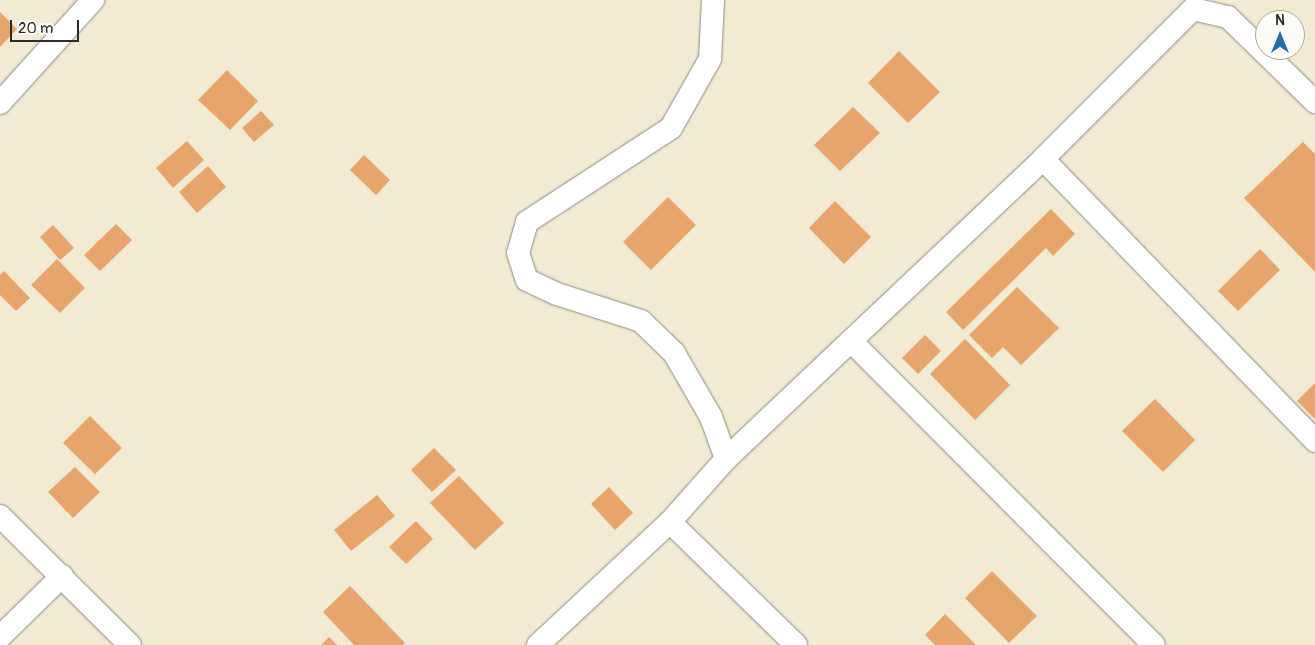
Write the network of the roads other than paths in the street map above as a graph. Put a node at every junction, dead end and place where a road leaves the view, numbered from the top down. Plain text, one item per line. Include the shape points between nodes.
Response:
1 (93, 0) edge
2 (713, 0) edge
3 (1315, 102) edge
4 (0, 103) edge
5 (1043, 159) junction
6 (851, 341) junction
7 (1315, 441) edge
8 (726, 459) junction
9 (0, 516) edge
10 (670, 522) junction
11 (62, 576) junction
12 (0, 637) edge
13 (130, 645) edge
14 (538, 645) edge
15 (796, 645) edge
16 (1154, 645) edge

1 - 4 street
2 - 8 street via 710,58 671,128 527,222 518,253 527,280 557,294 641,321 667,346 711,417
3 - 5 street via 1228,17 1193,10
5 - 6 street
5 - 7 street
6 - 8 street
6 - 16 street
8 - 10 street
9 - 11 street
10 - 14 street
10 - 15 street
11 - 12 street
11 - 13 street

